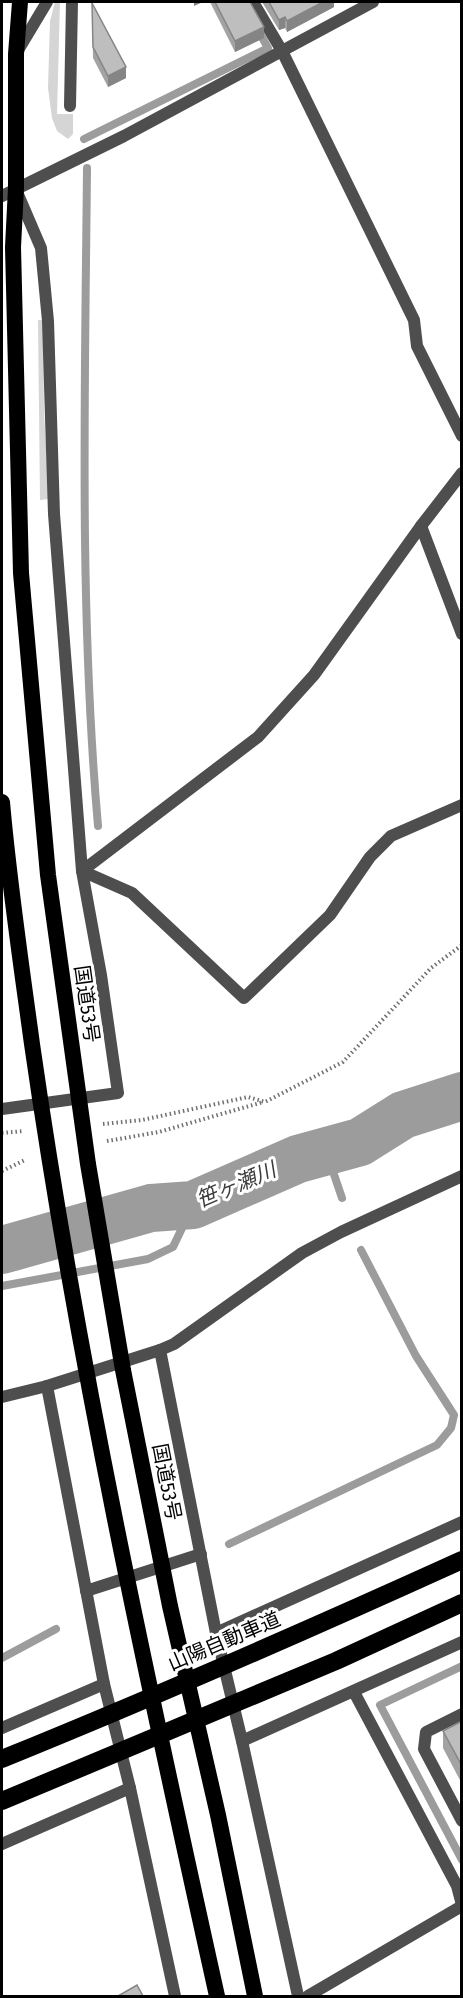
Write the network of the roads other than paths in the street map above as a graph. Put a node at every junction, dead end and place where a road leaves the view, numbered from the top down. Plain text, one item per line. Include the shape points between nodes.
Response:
1 (20, 2) edge
2 (47, 2) edge
3 (72, 2) edge
4 (253, 2) edge
5 (373, 2) edge
6 (282, 51) junction
7 (16, 54) junction
8 (70, 106) dead end
9 (9, 192) edge
10 (462, 436) edge
11 (462, 473) edge
12 (421, 526) junction
13 (462, 634) edge
14 (2, 802) edge
15 (462, 805) edge
16 (82, 871) junction
17 (2, 1109) edge
18 (462, 1176) edge
19 (160, 1350) junction
20 (46, 1386) junction
21 (2, 1397) edge
22 (462, 1522) edge
23 (201, 1554) junction
24 (462, 1560) edge
25 (86, 1591) junction
26 (462, 1603) edge
27 (216, 1633) junction
28 (462, 1642) edge
29 (105, 1684) junction
30 (354, 1692) junction
31 (462, 1714) edge
32 (2, 1728) edge
33 (242, 1741) junction
34 (2, 1758) edge
35 (130, 1788) junction
36 (2, 1801) edge
37 (462, 1821) edge
38 (2, 1844) edge
39 (462, 1906) edge
40 (175, 1996) edge
41 (217, 1996) edge
42 (255, 1996) edge
43 (298, 1996) edge
44 (308, 1996) edge

1 - 7 highway, 国道53号
2 - 7 street
3 - 8 street
4 - 6 street
5 - 6 street
6 - 9 street
6 - 10 street via 414,320 417,346
7 - 9 highway, 国道53号
9 - 16 street via 41,248 48,321 54,514
9 - 42 highway, 国道53号 via 21,573 48,874 88,1164 123,1370
11 - 12 street
12 - 13 street
12 - 16 street via 314,675 258,737
14 - 41 highway via 9,879 53,1186 88,1382 134,1616
15 - 16 street via 391,836 370,858 330,915 244,998 132,892
16 - 17 street via 118,1093
18 - 19 street via 302,1253
19 - 20 street
19 - 23 street
20 - 21 street
20 - 25 street
22 - 27 street
23 - 25 street
23 - 27 street
24 - 34 highway, 山陽自動車道 via 320,1625
25 - 29 street
26 - 36 highway
27 - 33 street
28 - 30 street
29 - 32 street
29 - 35 street
30 - 33 street
30 - 39 street via 457,1886
31 - 37 street via 426,1732 424,1749
33 - 43 street
35 - 38 street
35 - 40 street
39 - 44 street

